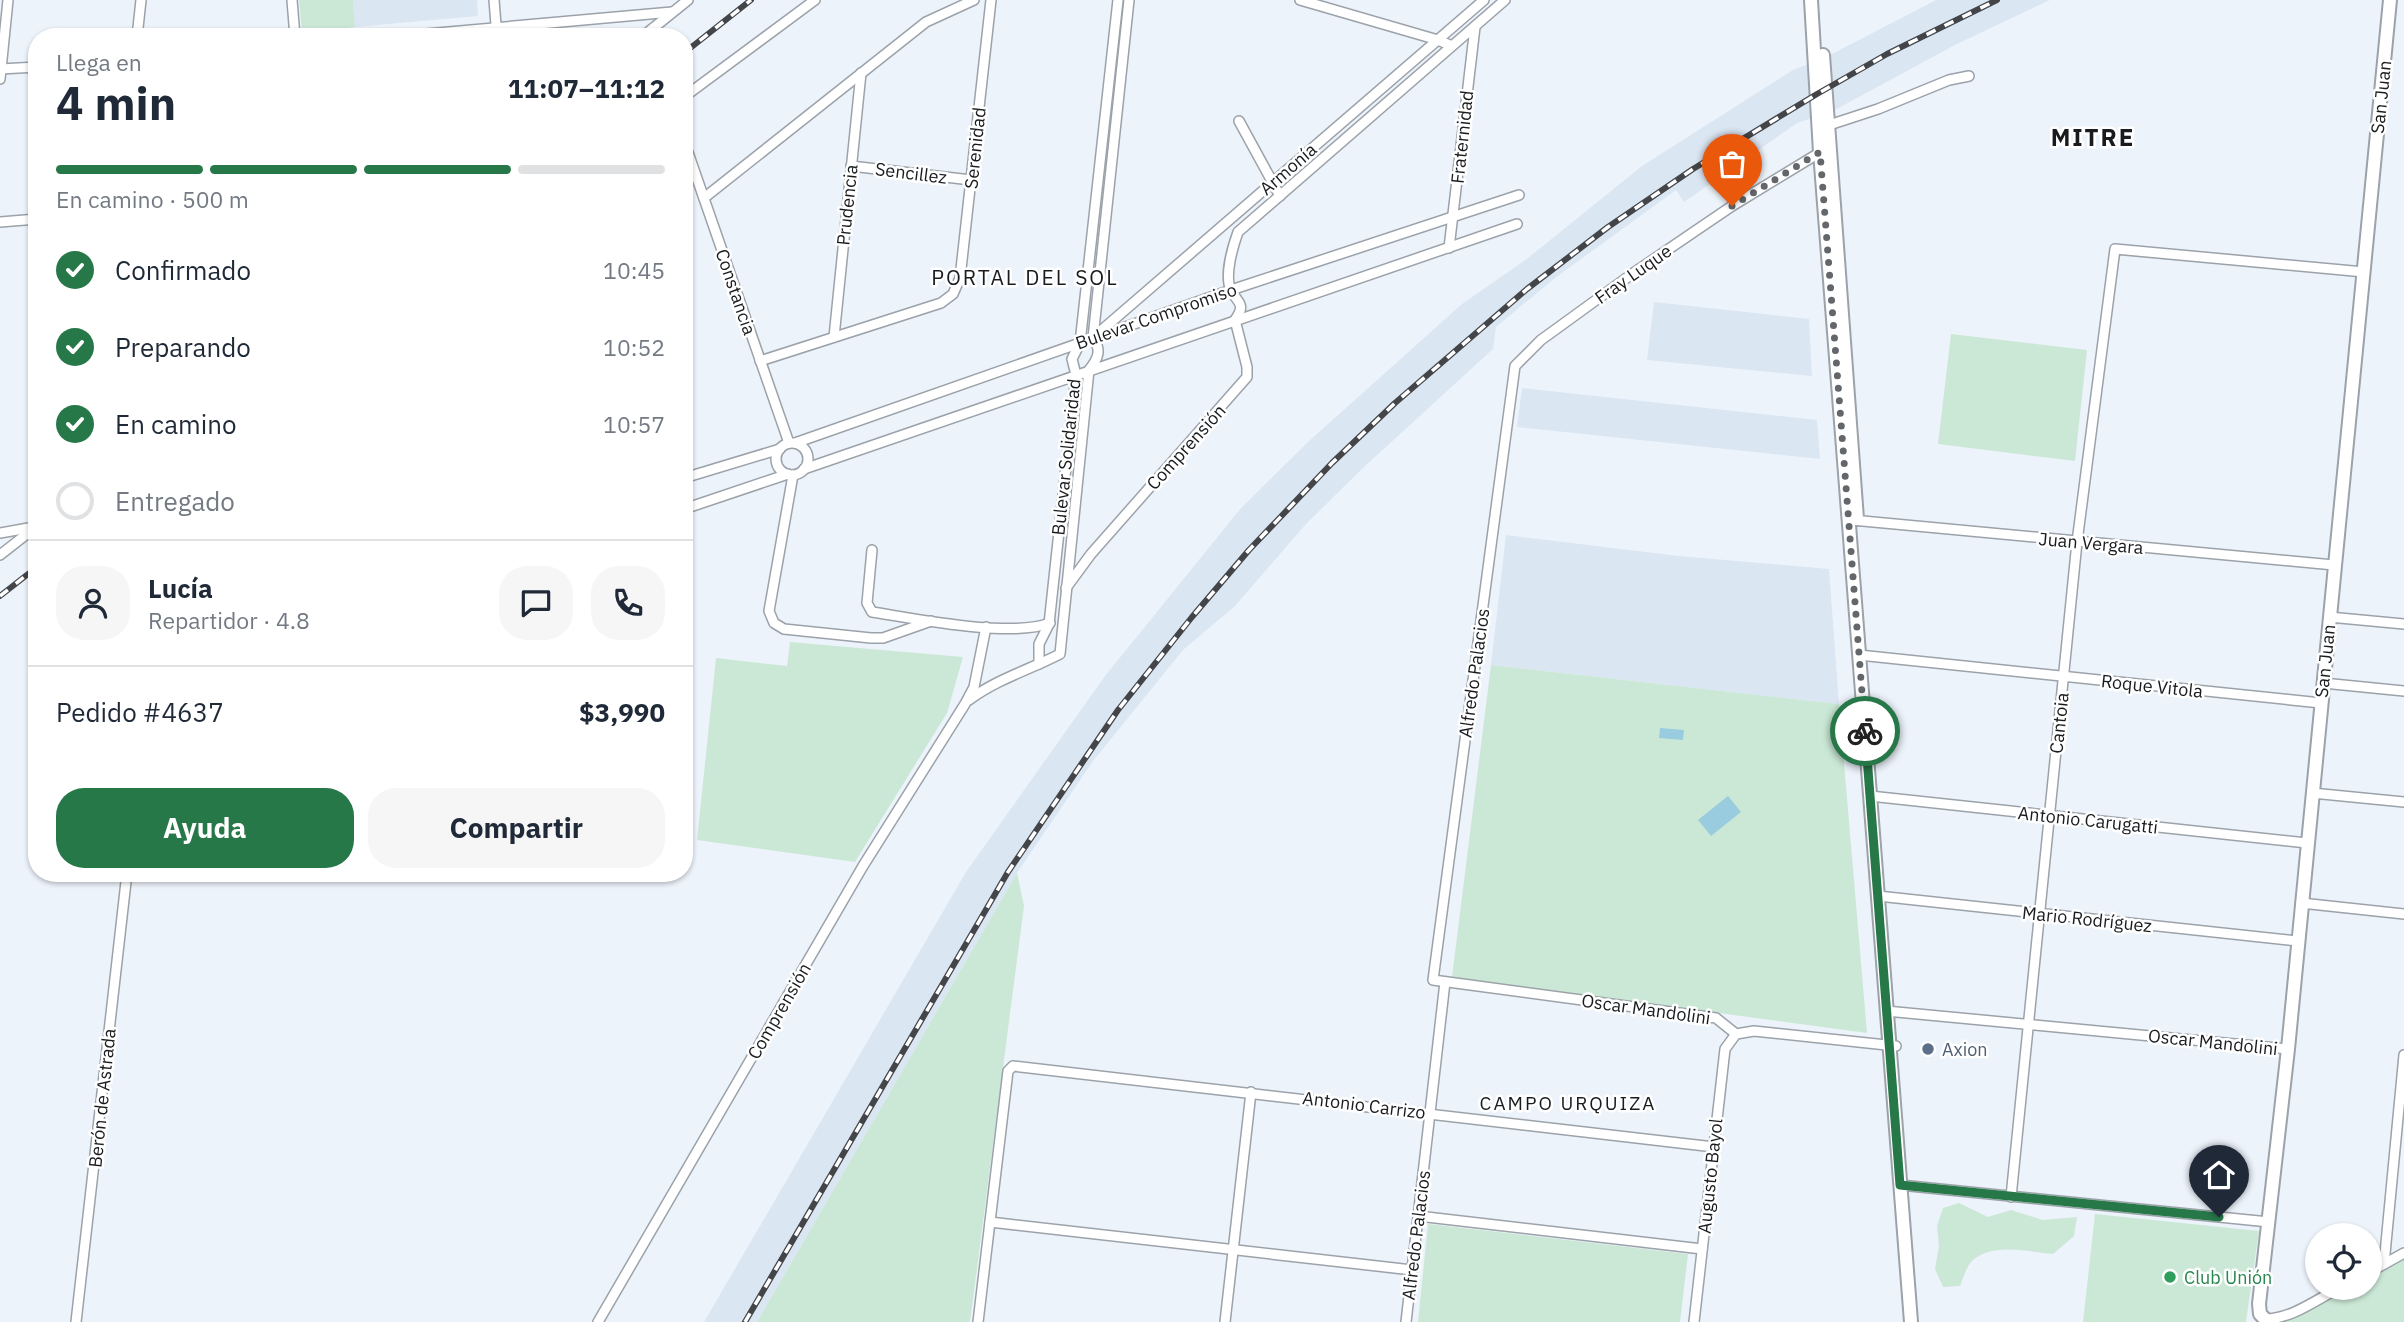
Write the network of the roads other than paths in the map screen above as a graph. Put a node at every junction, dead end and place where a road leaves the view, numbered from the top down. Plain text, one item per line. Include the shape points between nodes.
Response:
1 (8, 0) edge
2 (141, 0) edge
3 (292, 0) edge
4 (494, 0) edge
5 (688, 0) edge
6 (815, 0) edge
7 (974, 0) edge
8 (991, 0) edge
9 (1118, 0) edge
10 (1129, 0) edge
11 (1300, 0) edge
12 (1484, 0) edge
13 (1505, 0) edge
14 (1811, 0) edge
15 (1819, 0) edge
16 (2390, 0) edge
17 (672, 12) junction
18 (1475, 27) junction
19 (138, 28) edge
20 (294, 28) edge
21 (497, 28) edge
22 (532, 28) edge
23 (653, 28) edge
24 (1438, 40) junction
25 (1452, 47) junction
26 (28, 68) edge
27 (0, 73) edge
28 (861, 73) junction
29 (1969, 76) dead end
30 (693, 90) edge
31 (1239, 121) dead end
32 (1823, 127) junction
33 (1824, 150) junction
34 (851, 166) junction
35 (693, 167) edge
36 (971, 180) junction
37 (1273, 182) junction
38 (1519, 195) dead end
39 (1280, 196) junction
40 (704, 198) junction
41 (1453, 217) junction
42 (28, 220) edge
43 (0, 222) edge
44 (1517, 224) dead end
45 (1449, 248) junction
46 (2364, 272) junction
47 (1231, 290) junction
48 (1235, 320) junction
49 (834, 337) junction
50 (1093, 338) junction
51 (1080, 343) junction
52 (760, 361) junction
53 (1515, 366) joint
54 (1089, 370) junction
55 (1076, 375) junction
56 (792, 443) junction
57 (780, 449) junction
58 (804, 469) junction
59 (693, 475) edge
60 (790, 475) junction
61 (693, 506) edge
62 (1853, 520) junction
63 (28, 528) edge
64 (28, 532) edge
65 (0, 533) edge
66 (2077, 542) junction
67 (872, 550) dead end
68 (0, 555) edge
69 (2334, 565) junction
70 (1066, 588) junction
71 (1063, 614) junction
72 (2329, 617) junction
73 (931, 621) junction
74 (1049, 624) junction
75 (2404, 624) edge
76 (986, 627) junction
77 (1863, 656) junction
78 (1039, 664) junction
79 (2064, 677) junction
80 (2323, 683) junction
81 (2404, 691) edge
82 (2321, 703) junction
83 (965, 704) junction
84 (2312, 793) junction
85 (1874, 797) junction
86 (2404, 802) edge
87 (2050, 816) junction
88 (2307, 843) junction
89 (126, 882) edge
90 (1881, 897) junction
91 (2301, 903) junction
92 (2040, 914) junction
93 (2404, 914) edge
94 (2297, 941) junction
95 (1433, 980) joint
96 (1445, 982) junction
97 (1890, 1011) junction
98 (2029, 1024) junction
99 (1736, 1034) junction
100 (1893, 1045) junction
101 (2288, 1049) junction
102 (2404, 1055) edge
103 (1251, 1092) junction
104 (1430, 1113) junction
105 (1714, 1147) junction
106 (1903, 1186) junction
107 (2011, 1197) junction
108 (1418, 1216) junction
109 (990, 1222) junction
110 (2269, 1222) junction
111 (1702, 1249) junction
112 (1233, 1250) junction
113 (2404, 1253) edge
114 (2384, 1264) joint
115 (1412, 1270) junction
116 (2316, 1300) edge
117 (2265, 1319) joint
118 (76, 1322) edge
119 (597, 1322) edge
120 (978, 1322) edge
121 (1225, 1322) edge
122 (1406, 1322) edge
123 (1694, 1322) edge
124 (1911, 1322) edge
125 (1917, 1322) edge

1 - 27 street
2 - 19 street
3 - 20 street
4 - 21 street
5 - 17 street
6 - 30 street
7 - 28 street via 926,22
8 - 36 street, Serenidad
9 - 51 street, Bulevar Solidaridad
10 - 50 street, Bulevar Solidaridad
11 - 24 street
12 - 24 street, Armonía
13 - 18 street, Armonía
14 - 32 main road
15 - 32 main road
16 - 46 main road, San Juan
17 - 22 street
17 - 23 street
18 - 25 street, Armonía
18 - 41 street, Fraternidad
24 - 25 street
24 - 37 street, Armonía
25 - 39 street, Armonía
26 - 27 street
28 - 34 street, Prudencia
28 - 40 street
29 - 32 street
31 - 37 street
32 - 33 main road
33 - 53 street, Fray Luque via 1632,274 1541,340
33 - 62 main road
34 - 36 street, Sencillez
34 - 49 street, Prudencia
35 - 40 street, Constancia
36 - 49 street, Serenidad via 960,278 953,294 941,303
37 - 39 street
37 - 50 street, Armonía
38 - 41 street, Bulevar Compromiso
39 - 47 street, Armonía via 1238,232 1231,251
40 - 52 street, Constancia
41 - 45 street, Fraternidad
41 - 47 street, Bulevar Compromiso
42 - 43 street
44 - 45 street, Bulevar Compromiso
45 - 48 street, Bulevar Compromiso
46 - 66 street, Cantoia via 2115,249
46 - 69 main road, San Juan
47 - 48 street, Comprensión via 1240,302
47 - 50 street, Bulevar Compromiso
48 - 54 street, Bulevar Compromiso
48 - 70 street, Comprensión via 1247,377
49 - 52 street
50 - 51 street, Bulevar Compromiso
50 - 54 street, Bulevar Solidaridad via 1099,352
51 - 55 street, Bulevar Solidaridad via 1072,359
51 - 56 street, Bulevar Compromiso
52 - 56 street, Constancia
53 - 95 street, Alfredo Palacios
54 - 55 street, Bulevar Compromiso
54 - 70 street, Bulevar Solidaridad
55 - 58 street, Bulevar Compromiso
55 - 74 street, Bulevar Solidaridad
56 - 57 street
56 - 58 street via 807,453
57 - 59 street
57 - 60 street via 777,464
58 - 60 street
60 - 61 street
60 - 73 street via 769,611 774,623 784,629 883,638
62 - 66 street, Juan Vergara
62 - 77 main road
63 - 65 street
64 - 68 street
66 - 69 street, Juan Vergara
66 - 79 street, Cantoia
67 - 73 street via 867,603 872,612
69 - 72 main road, San Juan
70 - 71 street, Bulevar Solidaridad
71 - 74 street
71 - 78 street, Bulevar Solidaridad via 1060,654
72 - 75 street
72 - 80 main road, San Juan
73 - 76 street
74 - 76 street via 1022,630
74 - 78 street, Bulevar Solidaridad via 1039,645
76 - 83 street, Comprensión via 974,687
77 - 79 street, Roque Vitola
77 - 85 main road
78 - 83 street, Comprensión via 984,689
79 - 82 street, Roque Vitola
79 - 87 street, Cantoia
80 - 81 street
80 - 82 main road, San Juan
82 - 84 main road, San Juan
83 - 119 street, Comprensión via 863,866
84 - 86 street
84 - 88 main road, San Juan
85 - 87 street, Antonio Carugatti
85 - 90 main road
87 - 88 street, Antonio Carugatti
87 - 92 street, Cantoia
88 - 91 main road, San Juan
89 - 118 street, Berón de Astrada
90 - 92 street, Mario Rodríguez
90 - 97 main road
91 - 93 street
91 - 94 main road, San Juan
92 - 94 street, Mario Rodríguez
92 - 98 street, Cantoia
94 - 101 main road, San Juan
95 - 96 street, Oscar Mandolini
96 - 99 street, Oscar Mandolini via 1716,1018
96 - 104 street, Alfredo Palacios
97 - 98 street, Oscar Mandolini
97 - 100 main road
98 - 101 street, Oscar Mandolini
98 - 107 street, Cantoia
99 - 100 street via 1754,1031
99 - 105 street, Augusto Bayol via 1725,1049
100 - 106 main road
101 - 110 main road, San Juan
102 - 114 street
103 - 104 street, Antonio Carrizo
103 - 109 street, Antonio Carrizo via 1013,1066 1008,1071
103 - 112 street
104 - 105 street, Antonio Carrizo
104 - 108 street, Alfredo Palacios
105 - 111 street, Augusto Bayol
106 - 107 street
106 - 124 main road
106 - 125 main road
107 - 110 street
108 - 111 street
108 - 115 street, Alfredo Palacios
109 - 112 street
109 - 120 street
110 - 117 main road, San Juan via 2259,1304
111 - 123 street, Augusto Bayol
112 - 115 street
112 - 121 street
113 - 114 street
115 - 122 street, Alfredo Palacios
116 - 117 street via 2276,1319

